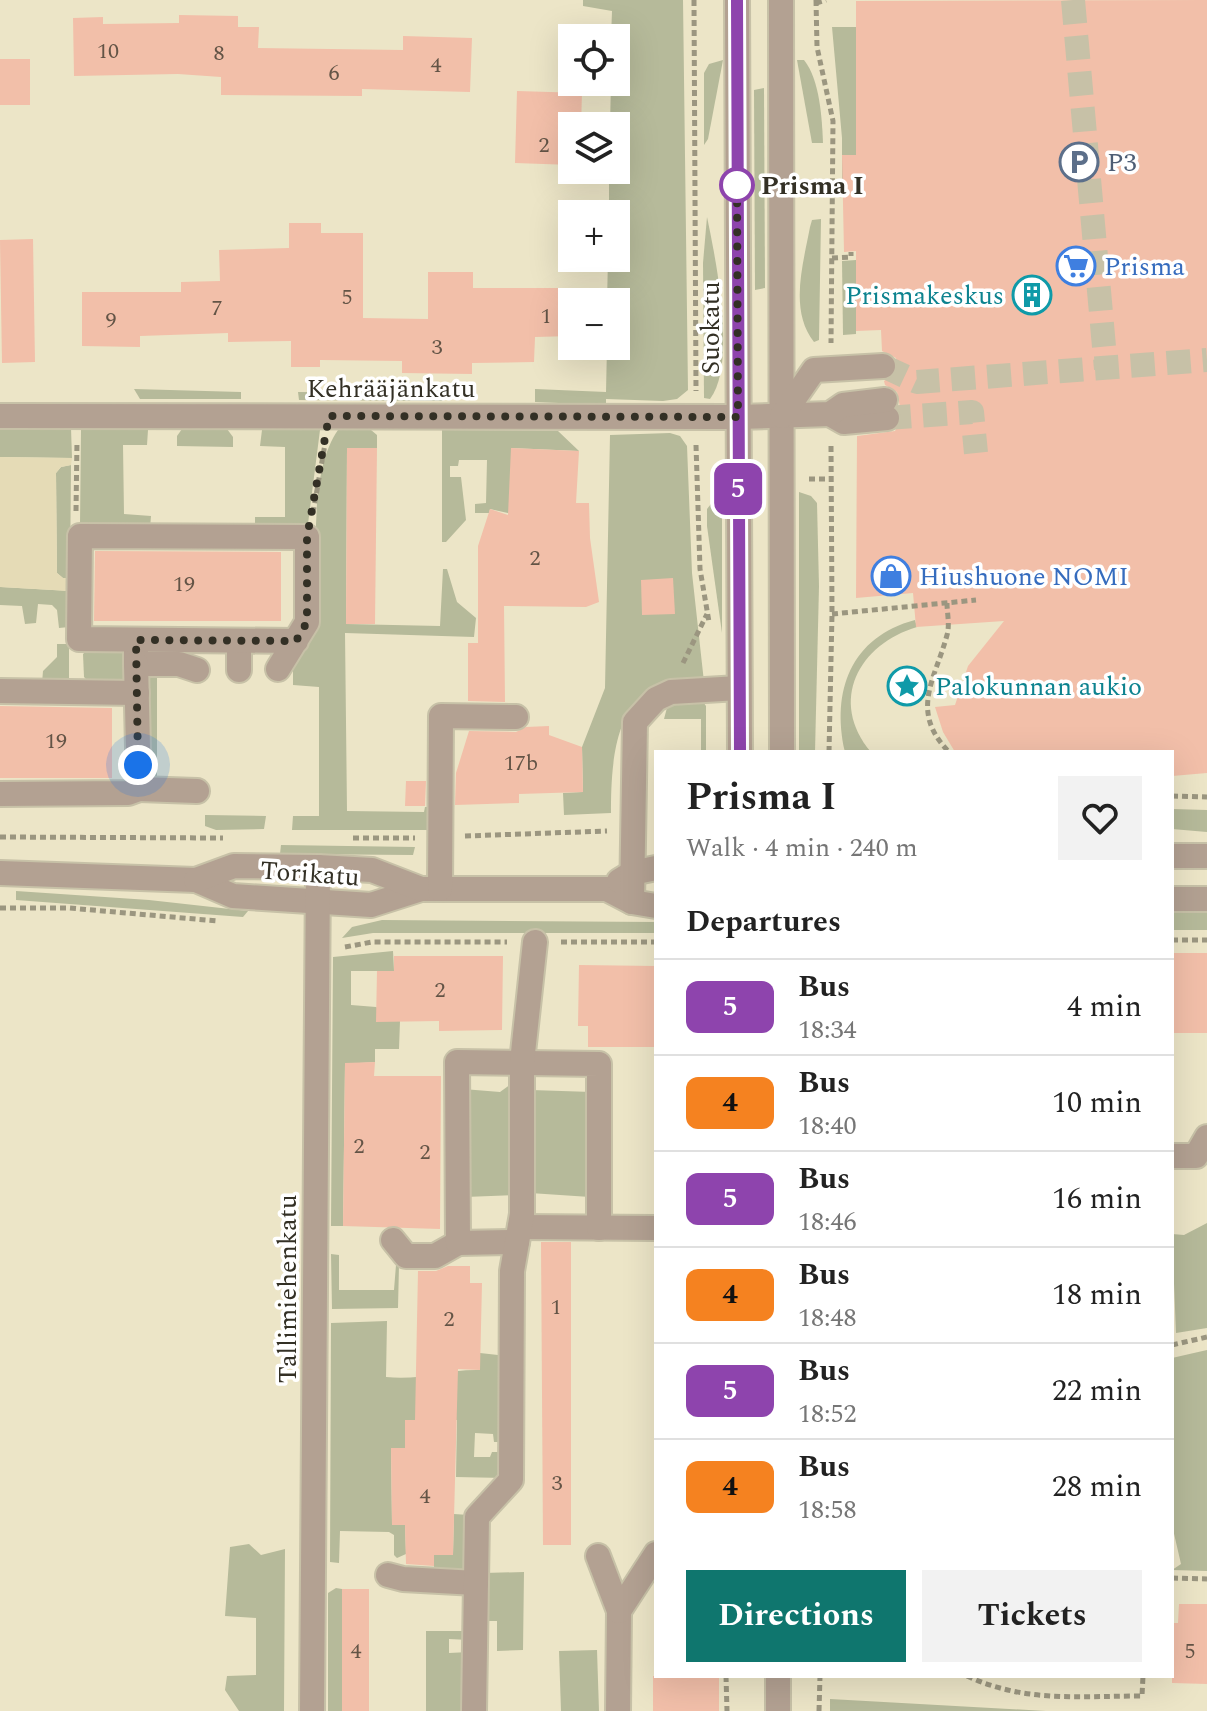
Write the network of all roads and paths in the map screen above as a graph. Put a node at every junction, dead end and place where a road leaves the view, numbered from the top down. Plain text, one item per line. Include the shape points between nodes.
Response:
1 (694, 0) edge
2 (737, 0) edge
3 (781, 0) edge
4 (826, 0) edge
5 (816, 3) dead end
6 (851, 252) dead end
7 (832, 258) dead end
8 (883, 366) tunnel mouth
9 (886, 409) tunnel mouth
10 (0, 416) edge
11 (77, 416) junction
12 (329, 416) junction
13 (782, 416) junction
14 (696, 417) junction
15 (738, 417) junction
16 (80, 536) junction
17 (307, 537) junction
18 (976, 600) dead end
19 (947, 603) junction
20 (708, 613) junction
21 (832, 614) dead end
22 (710, 626) dead end
23 (136, 640) junction
24 (239, 641) junction
25 (296, 641) junction
26 (136, 664) junction
27 (278, 669) dead end
28 (197, 670) dead end
29 (239, 670) dead end
30 (739, 688) junction
31 (0, 691) edge
32 (137, 693) junction
33 (656, 699) junction
34 (516, 717) dead end
35 (740, 750) edge
36 (782, 750) edge
37 (947, 750) edge
38 (139, 789) junction
39 (197, 791) dead end
40 (0, 794) edge
41 (1174, 796) edge
42 (1207, 797) edge
43 (1174, 856) edge
44 (1207, 856) edge
45 (318, 867) junction
46 (644, 870) edge
47 (0, 873) edge
48 (196, 880) junction
49 (430, 889) junction
50 (607, 889) junction
51 (1174, 899) edge
52 (1207, 899) edge
53 (318, 903) junction
54 (644, 904) edge
55 (0, 908) edge
56 (230, 922) dead end
57 (1174, 940) edge
58 (1207, 940) edge
59 (535, 942) junction
60 (654, 942) edge
61 (318, 945) junction
62 (522, 1062) junction
63 (1207, 1137) edge
64 (1174, 1156) edge
65 (654, 1228) edge
66 (588, 1231) junction
67 (518, 1234) junction
68 (393, 1240) dead end
69 (458, 1243) junction
70 (1207, 1337) edge
71 (1174, 1345) edge
72 (598, 1556) dead end
73 (654, 1557) edge
74 (388, 1575) dead end
75 (1174, 1578) edge
76 (1207, 1579) edge
77 (476, 1583) junction
78 (619, 1611) junction
79 (726, 1678) edge
80 (778, 1678) edge
81 (820, 1678) edge
82 (972, 1678) edge
83 (1143, 1678) edge
84 (312, 1711) edge
85 (474, 1711) edge
86 (618, 1711) edge
87 (727, 1711) edge
88 (778, 1711) edge
89 (819, 1711) edge

1 - 14 path
2 - 15 street, Suokatu
3 - 13 street
4 - 5 path
6 - 7 path via 851,257
8 - 13 street via 814,370
9 - 13 street, Kehrääjänkatu via 843,405 830,414
10 - 11 street, Kehrääjänkatu
11 - 12 street, Kehrääjänkatu
11 - 16 path via 75,526
12 - 14 street, Kehrääjänkatu
12 - 17 path
13 - 15 street, Kehrääjänkatu
13 - 36 street
14 - 15 street, Kehrääjänkatu
14 - 20 path via 700,569
15 - 30 street, Suokatu
16 - 17 street via 162,526 247,527
16 - 23 street via 79,639
17 - 25 street via 307,622
18 - 19 path
19 - 21 path
19 - 37 path via 948,633 930,680 928,715 932,735
20 - 22 path
20 - 33 path via 671,683
23 - 24 street
23 - 26 street
24 - 25 street
24 - 29 street
25 - 27 street
26 - 28 street via 179,664
26 - 32 street
30 - 33 street via 671,692
30 - 35 street, Suokatu
31 - 32 street
32 - 38 street
33 - 46 street via 635,722
34 - 49 street via 441,716
38 - 39 street
38 - 40 street
41 - 42 path
43 - 44 street
45 - 48 street, Torikatu via 234,866
45 - 49 street, Torikatu via 372,870
45 - 53 street, Tallimiehenkatu
46 - 50 street
46 - 54 street
47 - 48 street, Torikatu
48 - 53 street, Torikatu via 233,896
49 - 50 street, Torikatu
49 - 53 street, Torikatu via 371,905
50 - 54 street, Torikatu
51 - 52 street
53 - 61 street, Tallimiehenkatu
55 - 56 path via 69,908
57 - 58 path
59 - 60 path
59 - 61 path via 372,942 337,949
59 - 62 street
61 - 84 street, Tallimiehenkatu
62 - 66 street via 599,1064
62 - 67 street
62 - 69 street via 457,1062
63 - 64 street via 1196,1156
65 - 66 street
66 - 67 street
67 - 69 street
67 - 77 street via 512,1271 511,1480 477,1517
68 - 69 street via 406,1256 435,1256
70 - 71 path
72 - 78 street
73 - 78 street
74 - 77 street
75 - 76 path
77 - 85 street
78 - 86 street
79 - 87 path
80 - 88 street
81 - 89 path
82 - 83 path via 1011,1694 1036,1697 1142,1696

